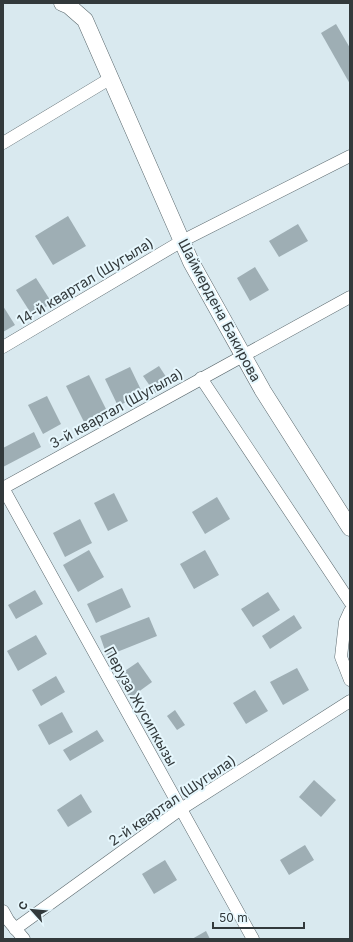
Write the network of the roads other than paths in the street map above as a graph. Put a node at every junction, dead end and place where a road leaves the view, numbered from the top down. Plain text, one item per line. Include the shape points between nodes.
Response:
1 (62, 3) edge
2 (111, 78) junction
3 (3, 143) edge
4 (350, 156) edge
5 (182, 241) junction
6 (350, 296) edge
7 (3, 347) edge
8 (243, 355) junction
9 (201, 378) junction
10 (3, 488) edge
11 (350, 528) edge
12 (350, 602) edge
13 (350, 611) edge
14 (350, 680) edge
15 (350, 701) edge
16 (181, 809) junction
17 (3, 911) edge
18 (15, 929) junction
19 (24, 939) edge
20 (253, 939) edge

1 - 2 street, Шаймердена Бакирова via 85,20
2 - 3 street
2 - 5 street, Шаймердена Бакирова
4 - 5 street, 14-й квартал (Шугыла)
5 - 7 street, 14-й квартал (Шугыла)
5 - 8 street, Шаймердена Бакирова
6 - 8 street, 3-й квартал (Шугыла)
8 - 9 street, 3-й квартал (Шугыла)
8 - 11 street, Шаймердена Бакирова
9 - 10 street, 3-й квартал (Шугыла)
9 - 12 street
10 - 16 street, Перуза Жусипкызы
13 - 14 street via 345,622 341,657
15 - 16 street, 2-й квартал (Шугыла)
16 - 18 street, 2-й квартал (Шугыла)
16 - 20 street, Перуза Жусипкызы
17 - 18 street
18 - 19 street

